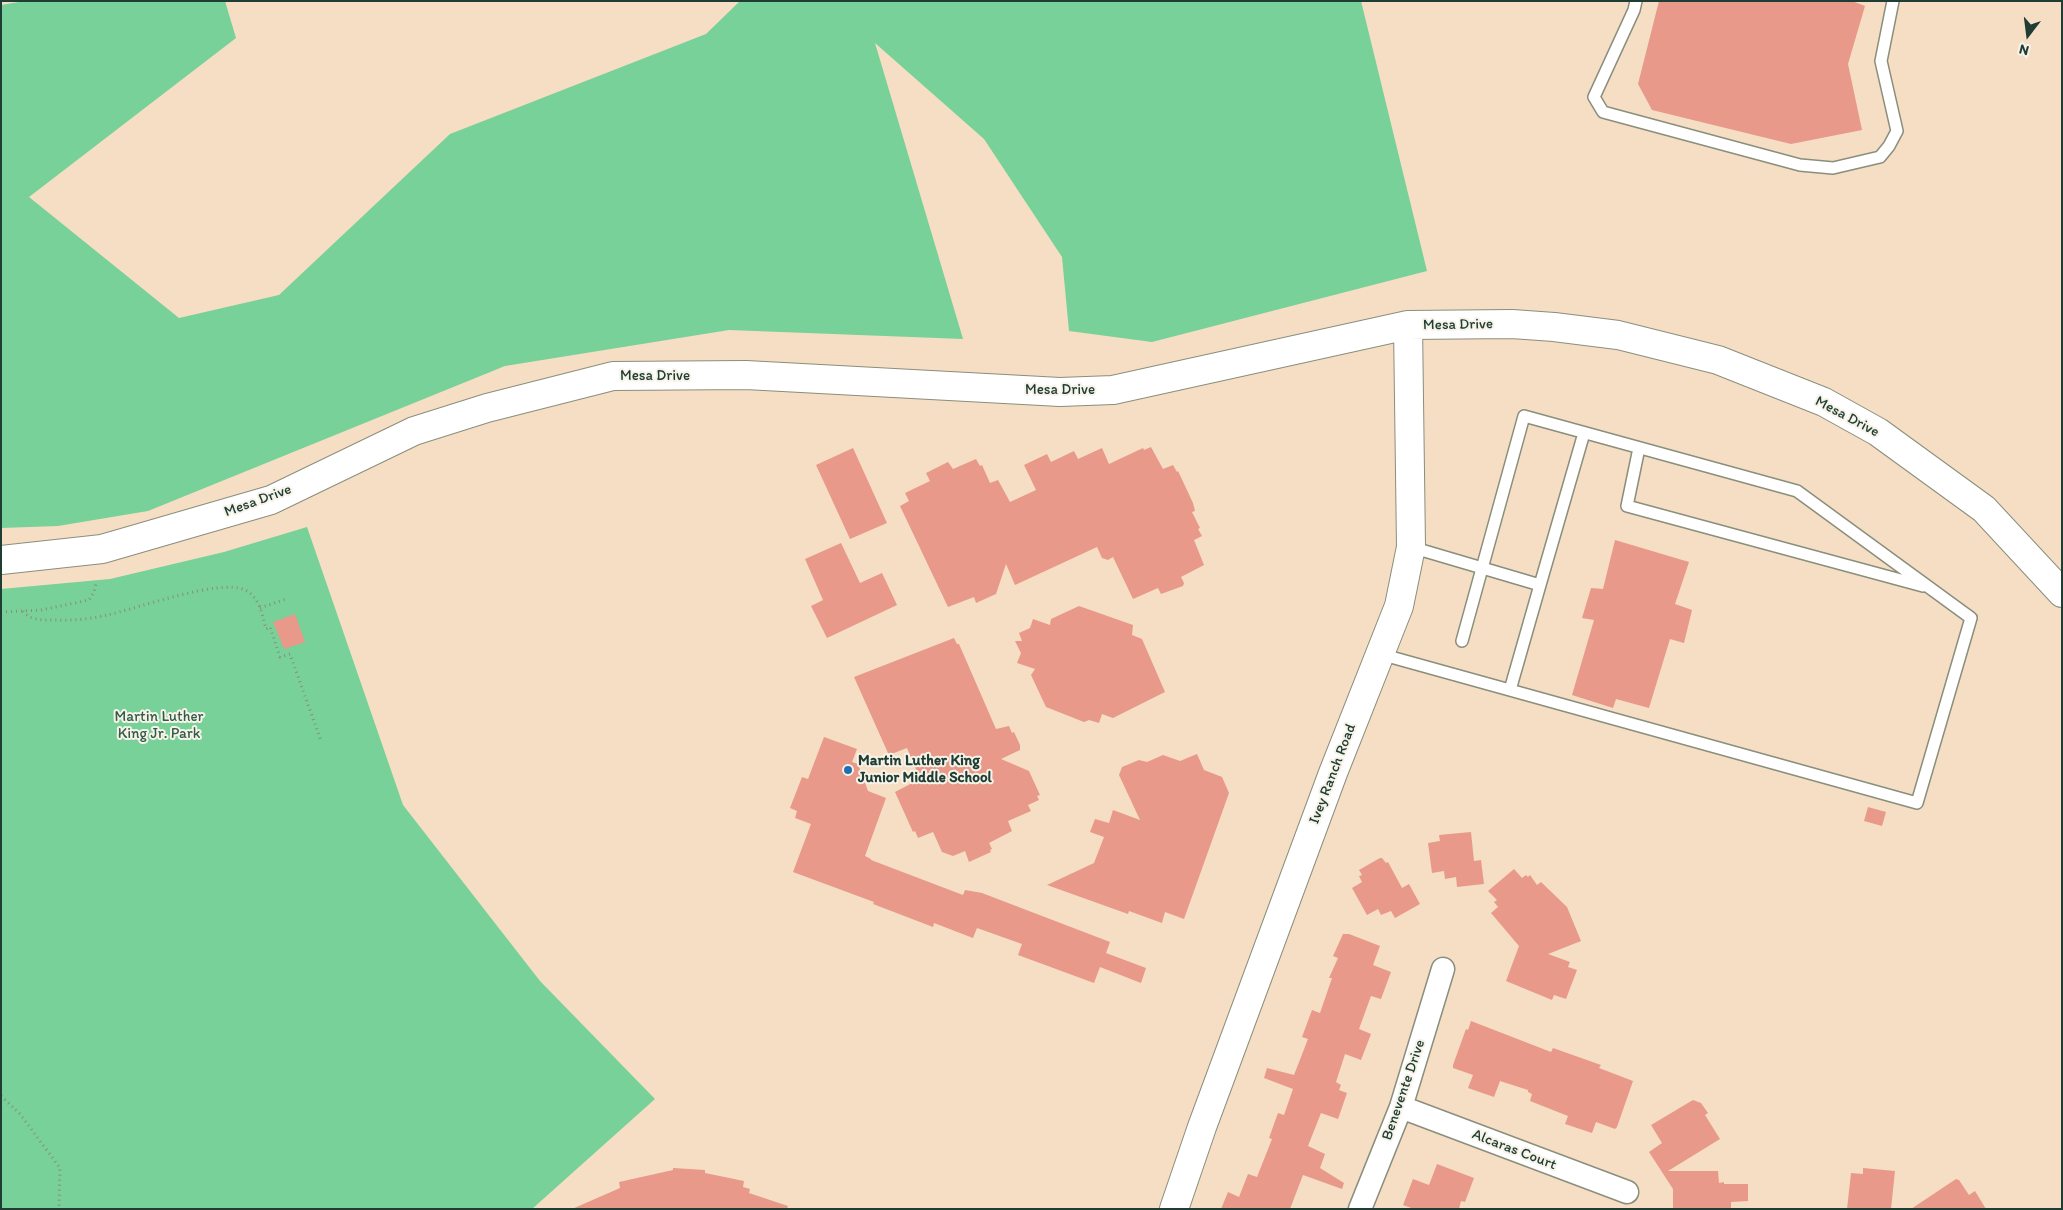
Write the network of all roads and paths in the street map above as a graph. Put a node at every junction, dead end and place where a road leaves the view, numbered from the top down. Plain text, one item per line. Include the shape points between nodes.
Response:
1 (1636, 1) edge
2 (1893, 1) edge
3 (1408, 325) junction
4 (1584, 432) junction
5 (1639, 448) junction
6 (1411, 547) junction
7 (1, 560) edge
8 (1482, 568) junction
9 (96, 583) dead end
10 (1540, 585) junction
11 (1929, 588) junction
12 (2062, 593) edge
13 (286, 599) dead end
14 (260, 608) junction
15 (23, 611) junction
16 (1, 612) edge
17 (1462, 641) dead end
18 (1380, 654) junction
19 (1510, 690) junction
20 (321, 741) dead end
21 (1443, 969) dead end
22 (1, 1096) edge
23 (1401, 1107) junction
24 (1627, 1192) dead end
25 (59, 1209) edge
26 (1174, 1209) edge
27 (1360, 1209) edge

1 - 2 lane via 1594,97 1603,112 1800,165 1834,168 1880,157 1897,131 1881,61
3 - 6 main road, Ivey Ranch Road
3 - 7 main road, Mesa Drive via 1113,390 1060,392 746,376 614,376 487,408 414,431 271,500 102,550
3 - 12 main road, Mesa Drive via 1512,324 1618,336 1718,360 1824,402 1878,432 1984,509
4 - 5 lane
4 - 8 lane via 1524,416
4 - 10 lane
5 - 11 lane via 1797,491
5 - 11 lane via 1627,506
6 - 8 lane
6 - 18 main road, Ivey Ranch Road via 1399,606
8 - 10 lane
8 - 17 lane
9 - 15 path via 88,600
10 - 19 lane
11 - 19 lane via 1971,618 1917,803
13 - 14 path
14 - 15 path via 244,590 228,587 200,590 106,616 69,621 38,620
14 - 20 path via 280,657 290,654
15 - 16 path
18 - 19 lane
18 - 26 main road, Ivey Ranch Road via 1322,801
21 - 23 street, Benevente Drive
22 - 25 path via 20,1114 60,1168
23 - 24 street, Alcaras Court
23 - 27 street, Benevente Drive

